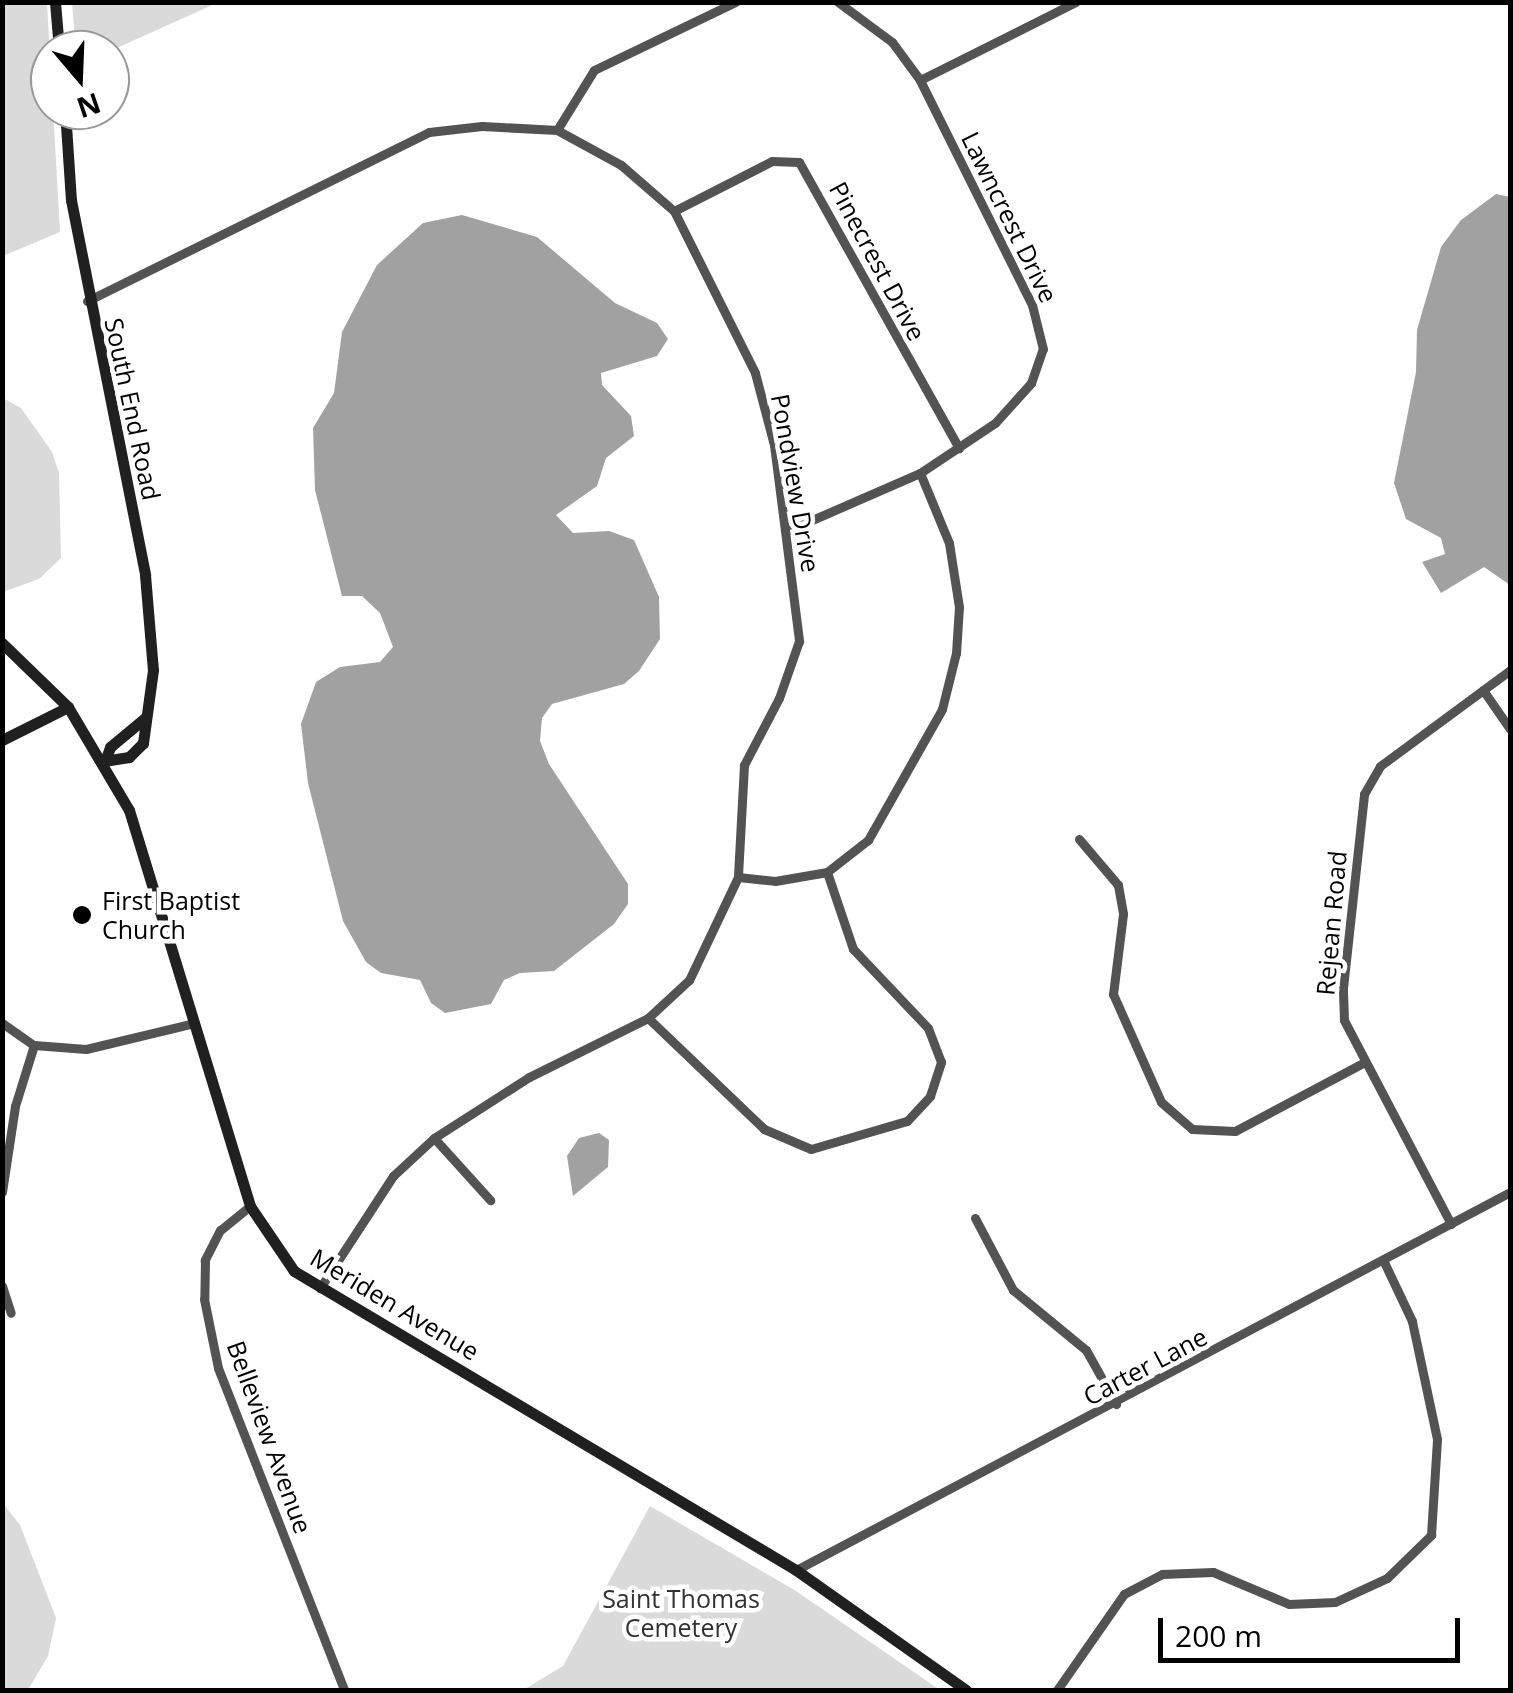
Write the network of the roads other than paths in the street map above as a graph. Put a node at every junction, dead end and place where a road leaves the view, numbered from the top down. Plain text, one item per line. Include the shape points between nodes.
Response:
1 (55, 2) edge
2 (735, 2) edge
3 (838, 2) edge
4 (1076, 2) edge
5 (57, 30) edge
6 (920, 80) junction
7 (67, 130) edge
8 (557, 130) junction
9 (674, 211) junction
10 (88, 301) junction
11 (959, 448) junction
12 (920, 472) junction
13 (789, 530) junction
14 (2, 643) edge
15 (1510, 670) edge
16 (1483, 690) junction
17 (68, 707) junction
18 (146, 718) junction
19 (1510, 729) edge
20 (2, 740) edge
21 (105, 761) junction
22 (1079, 839) dead end
23 (827, 872) junction
24 (738, 877) junction
25 (648, 1018) junction
26 (2, 1022) edge
27 (194, 1023) junction
28 (34, 1045) junction
29 (1365, 1062) junction
30 (434, 1138) junction
31 (2, 1192) edge
32 (1510, 1192) edge
33 (490, 1200) dead end
34 (250, 1206) junction
35 (975, 1218) dead end
36 (1451, 1224) junction
37 (1384, 1262) junction
38 (2, 1286) edge
39 (320, 1288) junction
40 (11, 1313) dead end
41 (1116, 1404) junction
42 (796, 1570) junction
43 (344, 1690) edge
44 (966, 1690) edge
45 (1057, 1690) edge

1 - 5 main road
2 - 8 street via 594,70
3 - 6 street, Lawncrest Drive via 892,42
4 - 6 street
6 - 11 street, Lawncrest Drive via 1032,306 1043,349 1030,383 995,423
7 - 10 main road, South End Road
8 - 9 street, Pondview Drive via 622,164
8 - 10 street, Pondview Drive via 482,126 429,132
9 - 11 street, Pinecrest Drive via 772,161 799,162
9 - 13 street, Pondview Drive via 754,374
10 - 18 main road, South End Road via 145,575 154,670
11 - 12 street, Lawncrest Drive
12 - 13 street, Lawncrest Drive
12 - 23 street via 952,558 956,653 942,709 905,784 868,840
13 - 24 street, Pondview Drive via 798,641 779,698 744,765
14 - 17 main road, Meriden Avenue
15 - 16 street, Rejean Road
16 - 19 street
16 - 29 street, Rejean Road via 1380,766 1364,794 1342,988 1344,1020
17 - 20 main road
17 - 21 main road, Meriden Avenue
18 - 21 main road via 110,747
18 - 21 main road, South End Road via 148,731 136,752
21 - 27 main road, Meriden Avenue via 141,838
22 - 29 street via 1118,885 1123,914 1113,994 1162,1102 1192,1129 1234,1130
23 - 24 street via 775,881
23 - 25 street via 853,949 928,1028 941,1062 930,1096 907,1122 811,1149 764,1129
24 - 25 street, Pondview Drive via 689,980
25 - 30 street, Pondview Drive via 528,1077
26 - 28 street
27 - 28 street via 86,1049
27 - 34 main road, Meriden Avenue
28 - 31 street via 15,1106
29 - 36 street, Rejean Road
30 - 33 street
30 - 39 street, Pondview Drive via 393,1176
32 - 36 street, Carter Lane
34 - 39 main road, Meriden Avenue via 267,1240
34 - 43 street, Belleview Avenue via 220,1230 205,1260 204,1300 218,1368
35 - 41 street via 1013,1290 1086,1350
36 - 37 street, Carter Lane
37 - 41 street, Carter Lane
37 - 45 street via 1412,1321 1437,1439 1430,1535 1388,1578 1335,1602 1289,1604 1212,1572 1162,1574 1124,1594
38 - 40 street
39 - 42 main road, Meriden Avenue
41 - 42 street, Carter Lane
42 - 44 main road, Meriden Avenue

